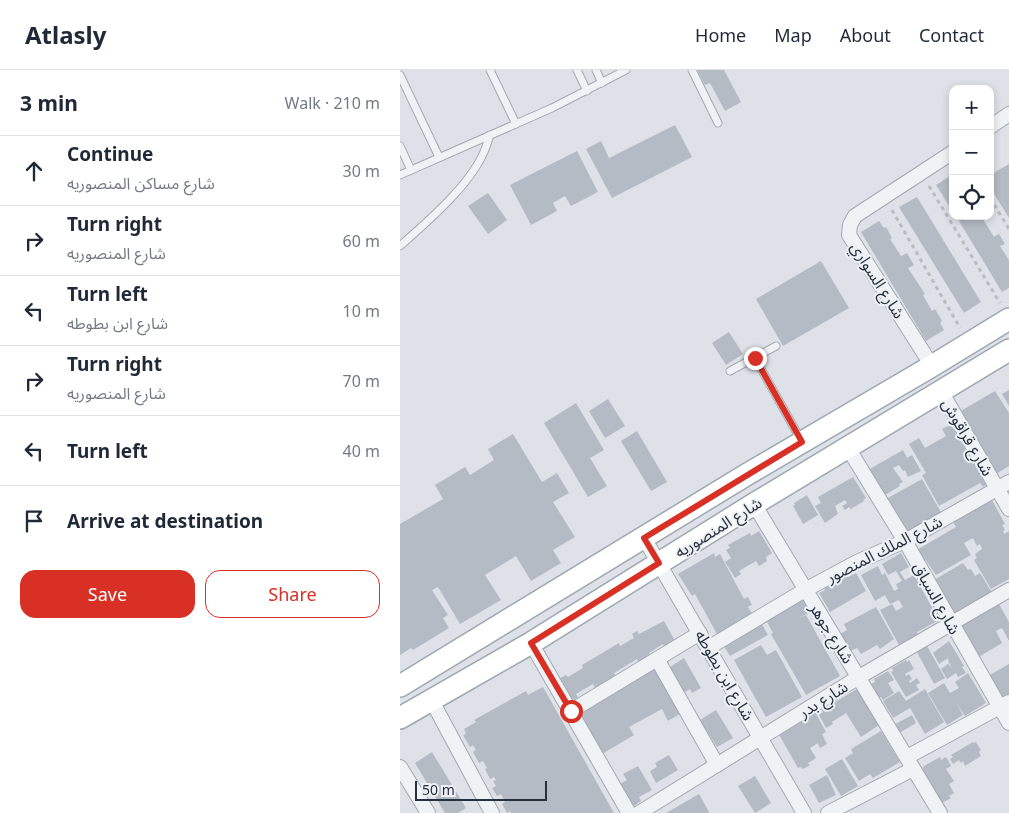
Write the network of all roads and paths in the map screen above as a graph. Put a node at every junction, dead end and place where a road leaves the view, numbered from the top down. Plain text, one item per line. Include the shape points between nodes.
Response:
1 (490, 70) edge
2 (577, 70) edge
3 (596, 70) edge
4 (626, 70) edge
5 (692, 70) edge
6 (400, 75) edge
7 (602, 83) junction
8 (587, 91) junction
9 (1009, 114) edge
10 (718, 122) dead end
11 (516, 124) junction
12 (994, 124) edge
13 (490, 135) junction
14 (400, 146) edge
15 (949, 155) edge
16 (439, 157) junction
17 (411, 170) junction
18 (920, 173) junction
19 (400, 175) edge
20 (885, 196) junction
21 (994, 205) edge
22 (1009, 229) edge
23 (400, 246) edge
24 (1006, 314) edge
25 (969, 344) junction
26 (776, 346) dead end
27 (1009, 350) edge
28 (755, 358) junction
29 (932, 366) junction
30 (730, 371) dead end
31 (941, 391) junction
32 (802, 442) junction
33 (848, 448) junction
34 (1003, 485) edge
35 (754, 504) junction
36 (1009, 509) edge
37 (644, 538) junction
38 (905, 541) junction
39 (659, 563) junction
40 (805, 590) junction
41 (1009, 590) edge
42 (951, 623) junction
43 (700, 633) junction
44 (531, 643) junction
45 (708, 648) junction
46 (658, 659) junction
47 (859, 677) junction
48 (400, 686) edge
49 (432, 701) junction
50 (1004, 704) edge
51 (571, 711) junction
52 (400, 718) edge
53 (1009, 723) edge
54 (761, 738) junction
55 (910, 763) junction
56 (717, 764) junction
57 (400, 767) edge
58 (489, 812) edge
59 (428, 813) edge
60 (629, 813) edge
61 (639, 813) edge
62 (804, 813) edge
63 (828, 813) edge
64 (940, 813) edge

1 - 11 lane
2 - 8 lane
3 - 7 lane
4 - 7 lane
5 - 10 lane
6 - 16 lane
7 - 8 lane
8 - 11 lane
9 - 12 street
11 - 13 lane
13 - 16 lane
13 - 23 lane via 474,170
14 - 17 lane
15 - 18 street, شارع السواري
16 - 17 lane
17 - 19 lane
18 - 20 street, شارع السواري
18 - 24 path
20 - 25 path
20 - 29 street, شارع السواري via 855,216 849,235
21 - 22 path
24 - 25 main road, شارع المنصوريه
25 - 29 main road, شارع المنصوريه
26 - 28 lane
27 - 31 main road, شارع المنصوريه
28 - 30 lane
28 - 32 lane
29 - 32 main road, شارع المنصوريه
31 - 33 main road, شارع المنصوريه
31 - 34 street, شارع قراقوش
32 - 37 main road, شارع المنصوريه
33 - 35 main road, شارع المنصوريه
33 - 38 street, شارع السباق
34 - 36 street, شارع قراقوش
34 - 38 street, شارع الملك المنصور
35 - 39 main road, شارع المنصوريه
35 - 40 street, شارع جوهر
37 - 39 street, شارع ابن بطوطه
37 - 48 main road, شارع المنصوريه
38 - 40 street, شارع الملك المنصور
38 - 42 street, شارع السباق
39 - 43 street, شارع ابن بطوطه
39 - 44 main road, شارع المنصوريه
40 - 45 street, شارع الملك المنصور
40 - 47 street, شارع جوهر
41 - 42 street, شارع بدر
42 - 47 street, شارع بدر
42 - 50 street, شارع السباق
43 - 45 street, شارع ابن بطوطه
43 - 46 street
44 - 49 main road, شارع المنصوريه
44 - 51 street
45 - 54 street, شارع ابن بطوطه
46 - 51 street
46 - 56 street
47 - 54 street, شارع بدر
47 - 55 street, شارع جوهر
49 - 52 main road, شارع المنصوريه
49 - 58 street
50 - 53 street, شارع السباق
50 - 55 street
51 - 60 street
54 - 56 street, شارع بدر
54 - 62 street, شارع ابن بطوطه
55 - 63 street
55 - 64 street, شارع جوهر
56 - 61 street, شارع بدر
57 - 59 street

